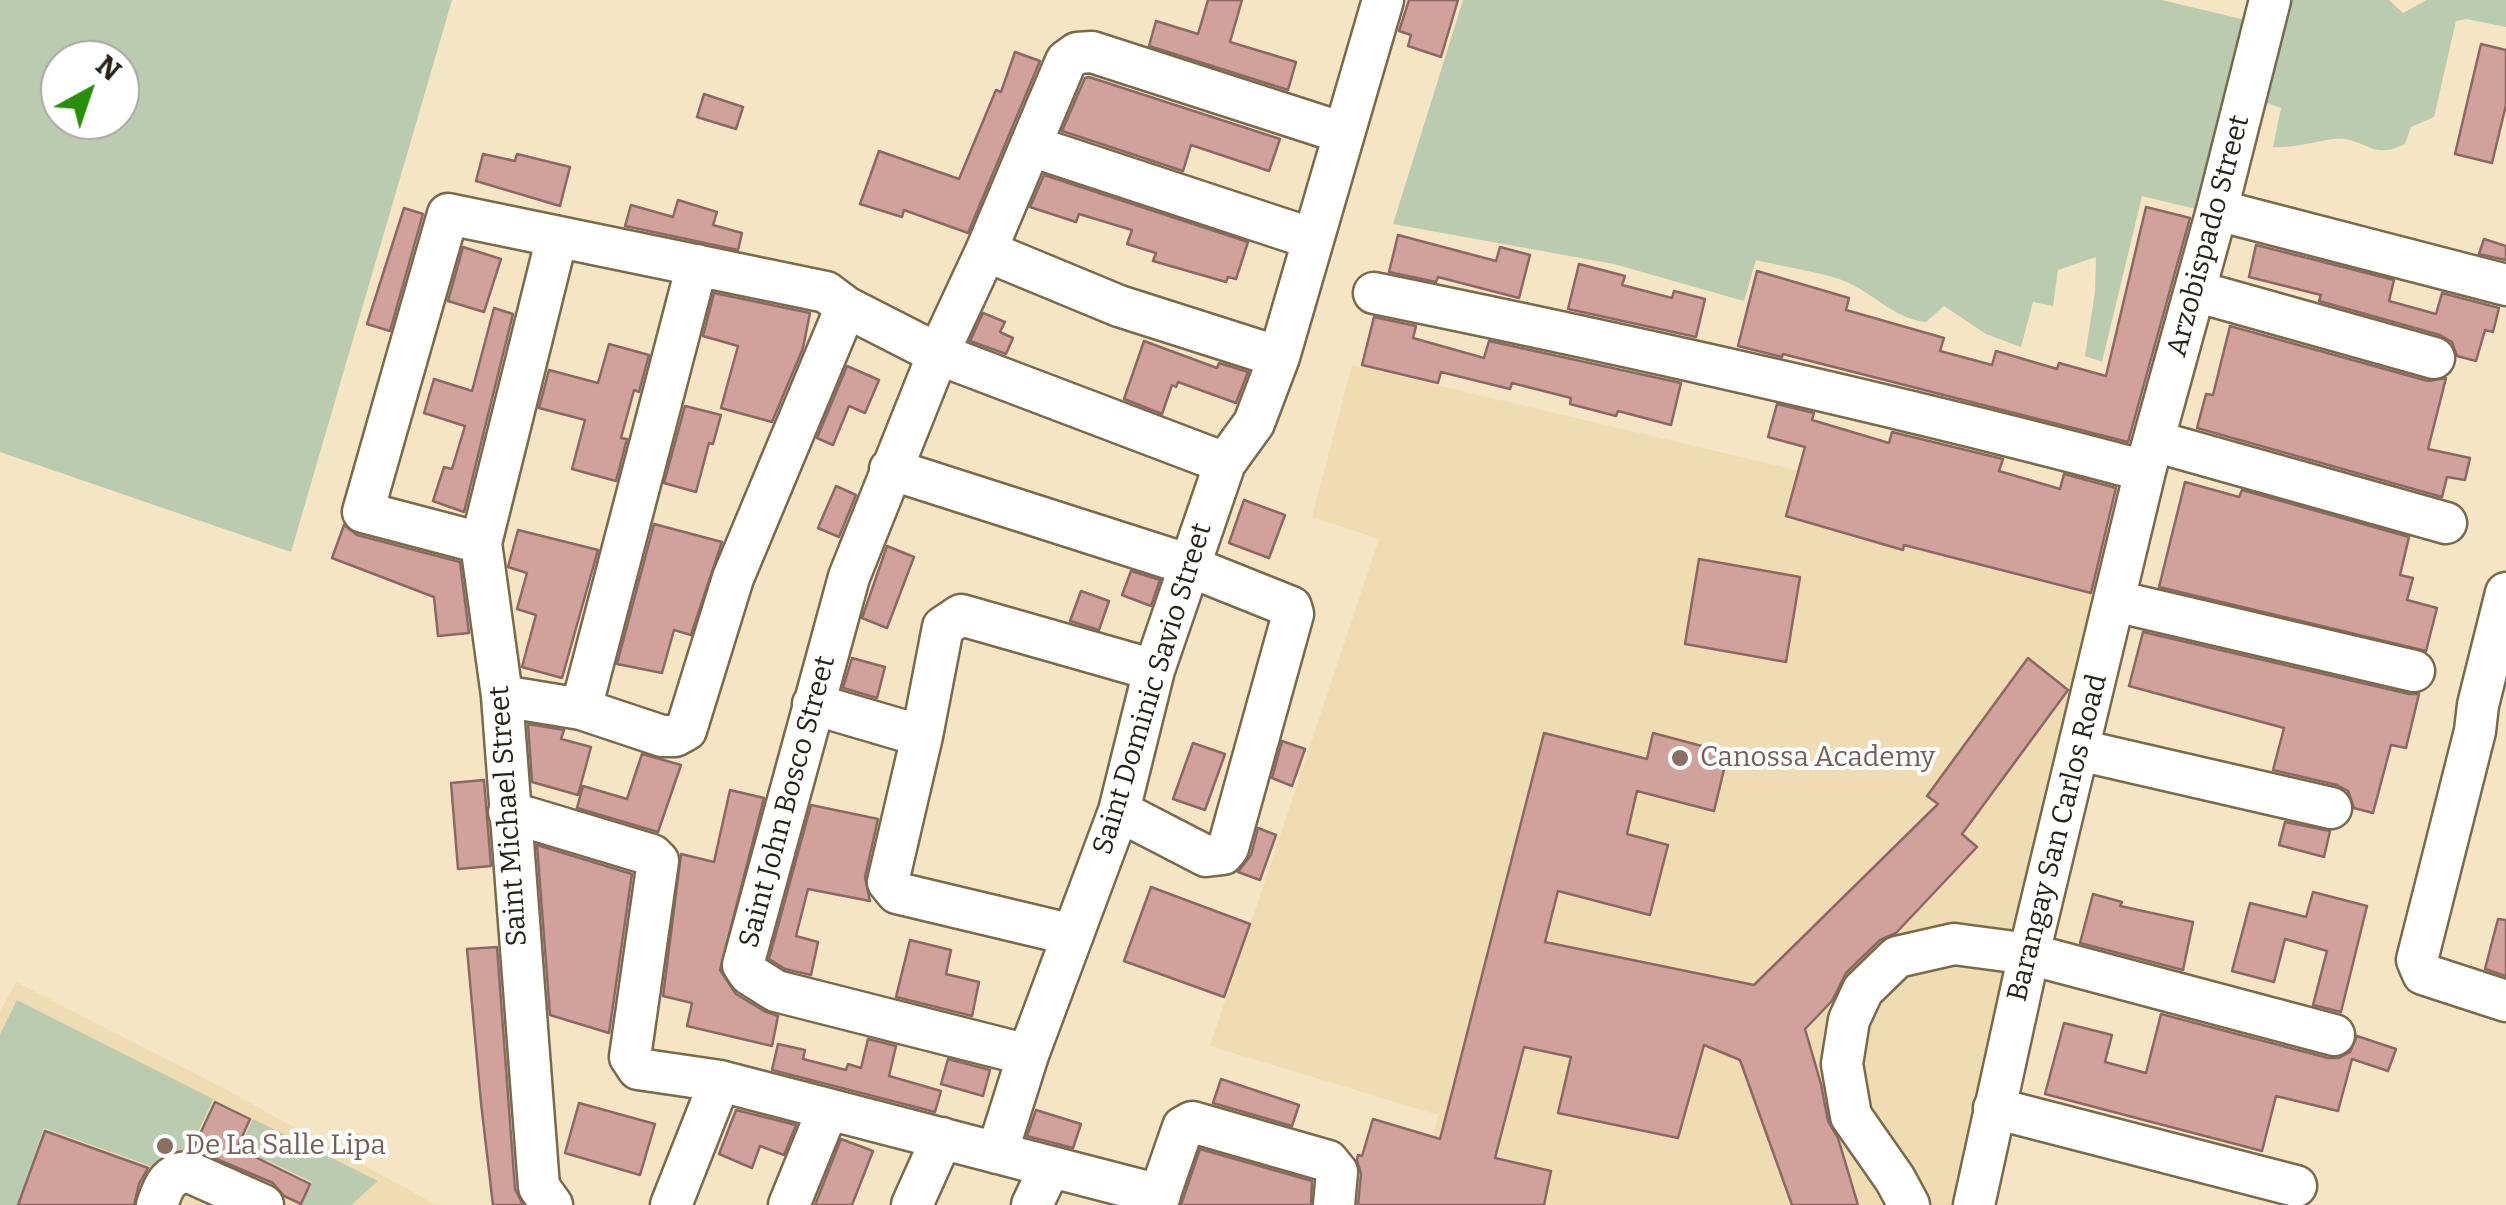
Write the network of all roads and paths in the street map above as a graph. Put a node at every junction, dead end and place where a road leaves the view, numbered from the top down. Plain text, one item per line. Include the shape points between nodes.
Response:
1 (1382, 0) edge
2 (2270, 0) edge
3 (1343, 134) junction
4 (1032, 146) junction
5 (2218, 210) junction
6 (558, 237) junction
7 (1314, 239) junction
8 (986, 251) junction
9 (697, 265) junction
10 (2506, 285) edge
11 (2195, 291) junction
12 (1374, 293) dead end
13 (846, 307) junction
14 (938, 354) junction
15 (1279, 357) junction
16 (2434, 358) dead end
17 (2150, 456) junction
18 (1224, 463) junction
19 (890, 469) junction
20 (2446, 524) dead end
21 (481, 544) junction
22 (1189, 567) junction
23 (2116, 601) junction
24 (2504, 608) edge
25 (1154, 670) junction
26 (2414, 671) dead end
27 (502, 696) junction
28 (813, 704) junction
29 (581, 708) junction
30 (922, 736) junction
31 (2490, 736) edge
32 (2078, 750) junction
33 (2331, 808) dead end
34 (1119, 811) junction
35 (508, 812) junction
36 (1073, 936) junction
37 (2029, 954) junction
38 (2506, 1001) edge
39 (2334, 1035) dead end
40 (1028, 1054) junction
41 (720, 1081) junction
42 (1994, 1108) junction
43 (828, 1109) junction
44 (942, 1138) junction
45 (997, 1153) junction
46 (1050, 1167) junction
47 (2296, 1186) dead end
48 (1158, 1200) edge
49 (157, 1205) edge
50 (263, 1205) edge
51 (552, 1205) edge
52 (671, 1205) edge
53 (789, 1205) edge
54 (912, 1205) edge
55 (1032, 1205) edge
56 (1334, 1205) edge
57 (1909, 1205) edge
58 (1974, 1205) edge

1 - 3 street, Saint Dominic Savio Street
2 - 5 street, Arzobispado Street
3 - 4 street, Saint John Bosco Street via 1084,52 1066,61
3 - 7 street, Saint Dominic Savio Street
4 - 7 street
4 - 8 street, Saint John Bosco Street
5 - 10 street
5 - 11 street, Arzobispado Street
6 - 9 street
6 - 21 street
6 - 21 street via 448,214 363,512
7 - 15 street, Saint Dominic Savio Street
8 - 14 street, Saint John Bosco Street
8 - 15 street via 1119,306
9 - 13 street via 826,292
9 - 29 street
11 - 16 street
11 - 17 street, Arzobispado Street
12 - 17 street
13 - 14 street
13 - 29 street via 733,578 686,730 662,736
14 - 18 street
14 - 19 street, Saint John Bosco Street
15 - 18 street, Saint Dominic Savio Street via 1254,422
17 - 20 street
17 - 23 street, Barangay San Carlos Road
18 - 22 street, Saint Dominic Savio Street
19 - 22 street
19 - 28 street, Saint John Bosco Street via 849,578
21 - 27 street, Saint Michael Street
22 - 25 street, Saint Dominic Savio Street
22 - 34 street via 1293,610 1228,848 1206,856
23 - 26 street
23 - 32 street, Barangay San Carlos Road
24 - 31 street via 2478,705
25 - 30 street via 961,614 943,627
25 - 34 street, Saint Dominic Savio Street
27 - 29 street
27 - 35 street, Saint Michael Street
28 - 30 street
28 - 40 street, Saint John Bosco Street via 743,965 776,991
30 - 36 street via 890,889
31 - 38 street via 2416,960 2431,978
32 - 33 street
32 - 37 street, Barangay San Carlos Road
34 - 36 street, Saint Dominic Savio Street
35 - 41 street via 656,859 630,1058 638,1070
35 - 51 street, Saint Michael Street via 539,1188
36 - 40 street, Saint Dominic Savio Street
37 - 39 street
37 - 42 street, Barangay San Carlos Road
37 - 57 street via 1954,944 1897,957 1863,990 1849,1020 1842,1064 1851,1116
40 - 45 street, Saint Dominic Savio Street
41 - 43 street
41 - 52 street
42 - 47 street
42 - 58 street, Barangay San Carlos Road
43 - 44 street
43 - 53 street
44 - 45 street
44 - 54 street
45 - 46 street
46 - 48 street
46 - 55 street
48 - 56 street via 1183,1127 1192,1122 1328,1161 1338,1172
49 - 50 street via 168,1180 181,1172

